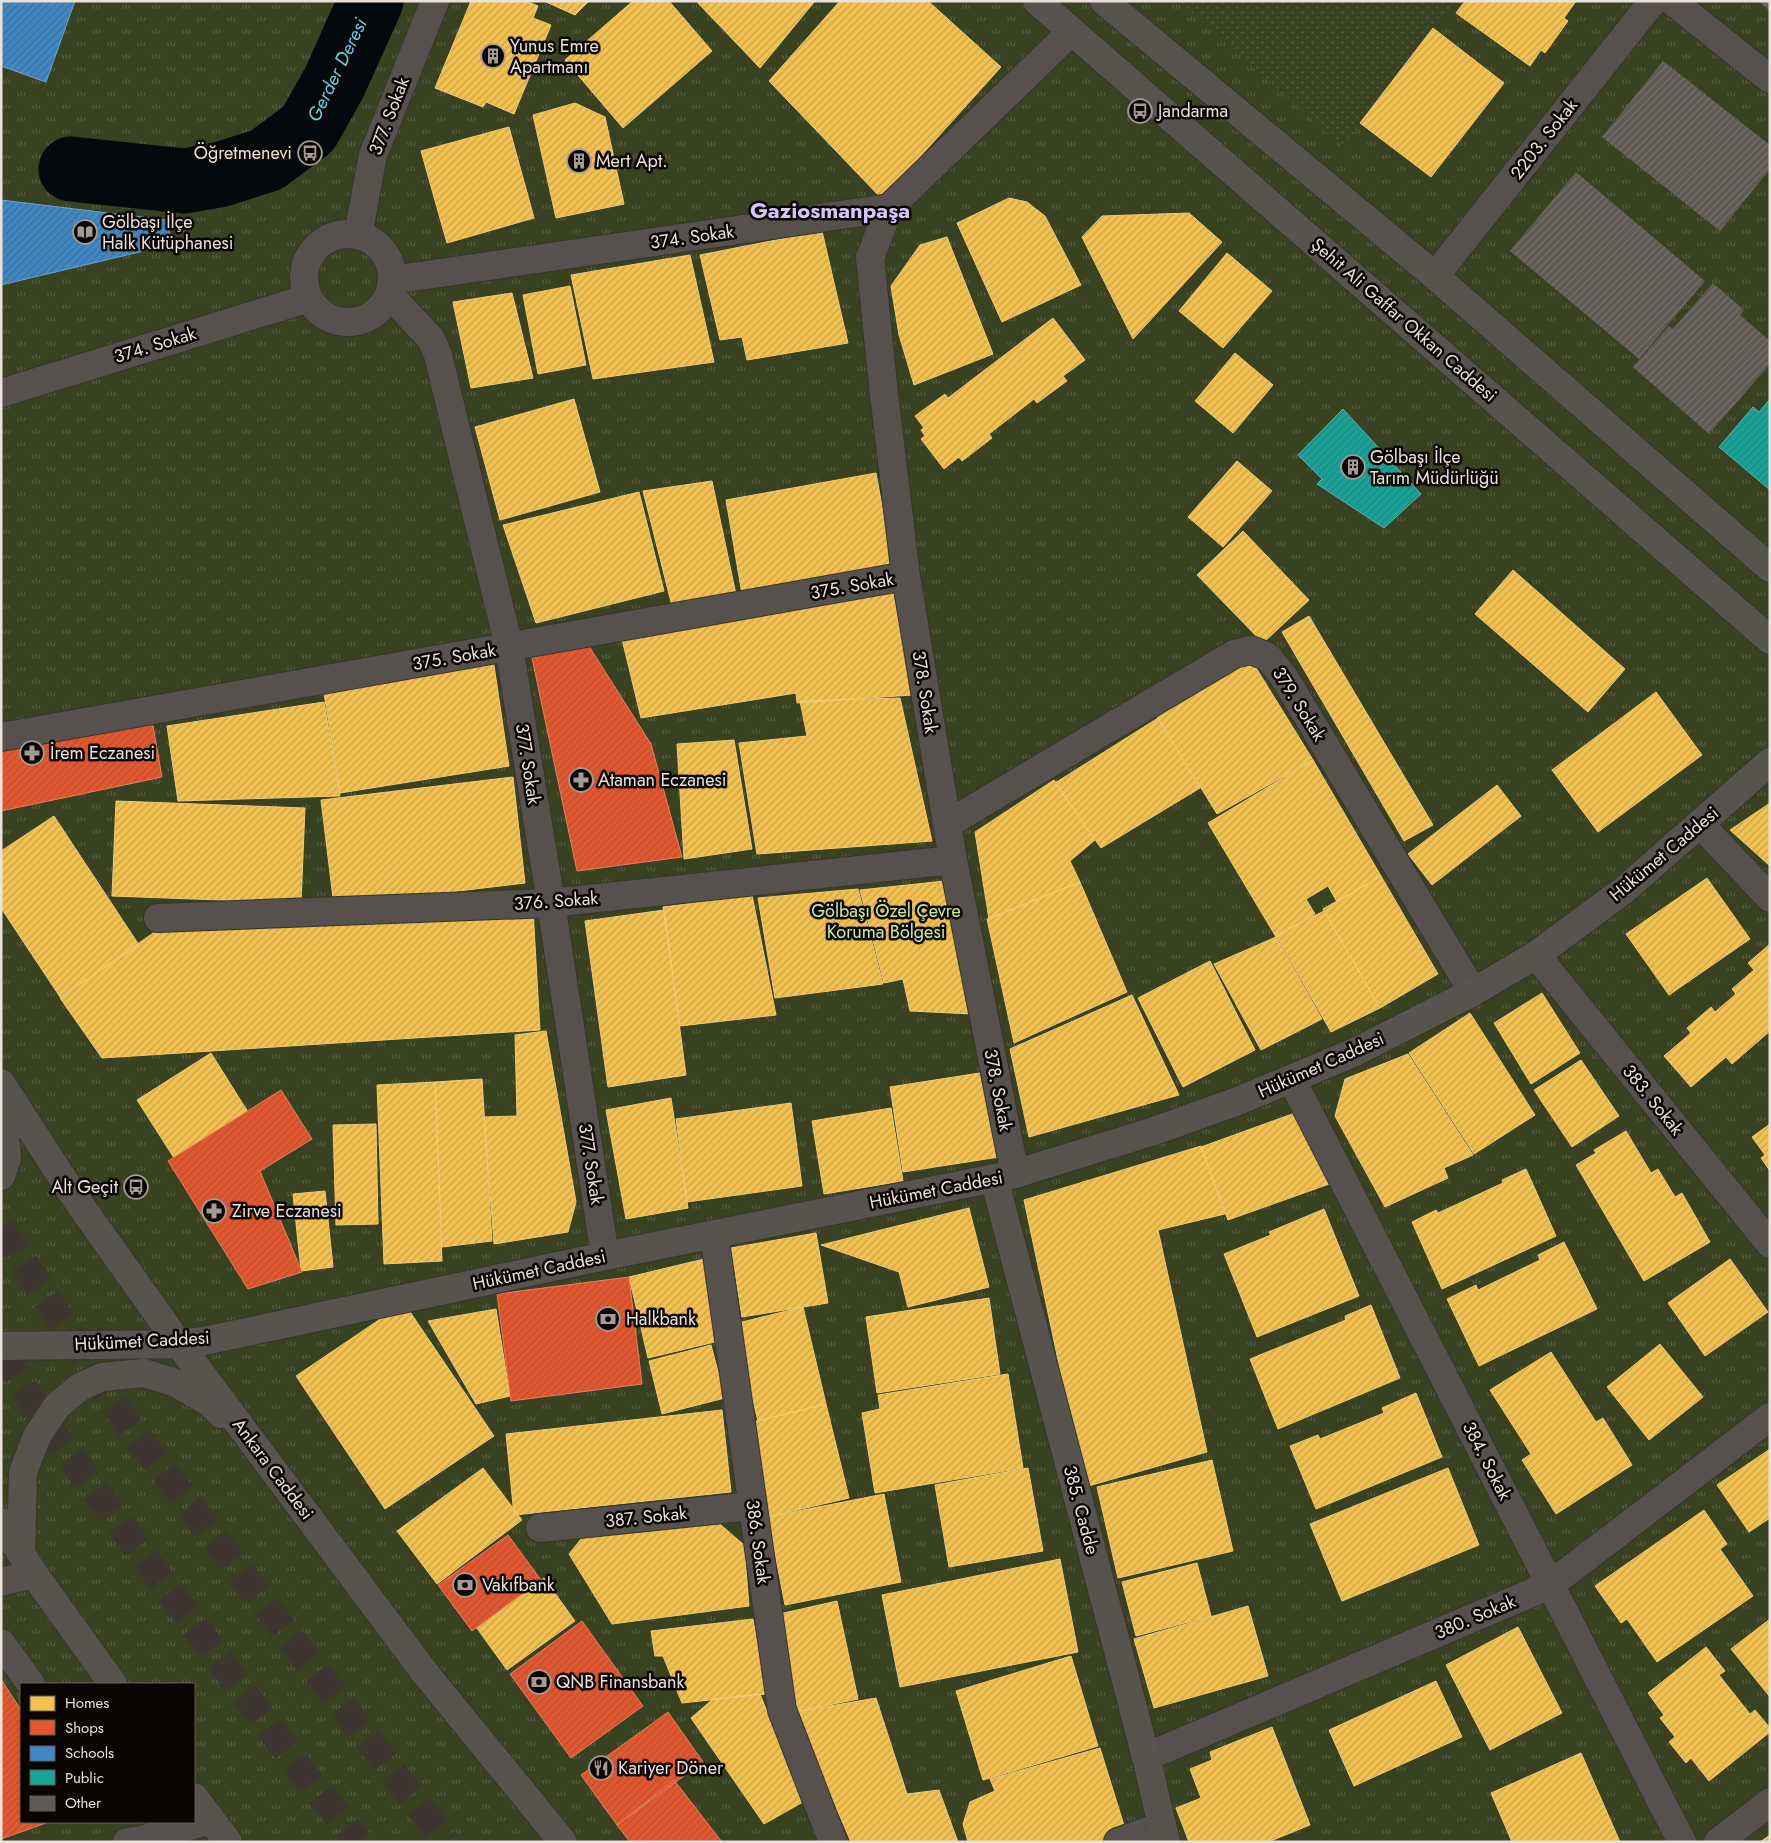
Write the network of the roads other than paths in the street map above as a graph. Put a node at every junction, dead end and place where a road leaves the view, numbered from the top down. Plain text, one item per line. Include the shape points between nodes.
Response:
1 (435, 1) edge
2 (1037, 1) edge
3 (1104, 1) edge
4 (1653, 1) edge
5 (1672, 1) edge
6 (1072, 30) junction
7 (1770, 79) edge
8 (889, 208) junction
9 (358, 235) junction
10 (1435, 276) junction
11 (390, 287) junction
12 (308, 298) junction
13 (1, 393) edge
14 (1770, 568) edge
15 (906, 576) junction
16 (1770, 640) edge
17 (509, 647) junction
18 (1, 737) edge
19 (1770, 762) edge
20 (947, 824) junction
21 (1700, 824) junction
22 (953, 860) junction
23 (1770, 898) edge
24 (551, 903) junction
25 (158, 918) dead end
26 (1536, 956) junction
27 (1473, 992) junction
28 (1292, 1080) junction
29 (1, 1083) edge
30 (1, 1098) edge
31 (1, 1176) edge
32 (1004, 1176) junction
33 (714, 1234) junction
34 (1770, 1244) edge
35 (605, 1256) junction
36 (179, 1344) junction
37 (1, 1346) edge
38 (1770, 1417) edge
39 (271, 1465) junction
40 (752, 1506) junction
41 (1, 1522) edge
42 (540, 1528) dead end
43 (27, 1563) junction
44 (1, 1582) edge
45 (1550, 1584) junction
46 (1, 1643) edge
47 (30, 1683) edge
48 (112, 1683) edge
49 (1146, 1757) junction
50 (195, 1798) edge
51 (1770, 1802) edge
52 (210, 1820) junction
53 (1163, 1834) edge
54 (135, 1836) edge
55 (228, 1842) edge
56 (563, 1842) edge
57 (833, 1842) edge
58 (1118, 1842) edge
59 (1682, 1842) edge
60 (1718, 1842) edge

1 - 9 street, 377. Sokak via 373,155
2 - 6 street, Şehit Ali Gaffar Okkan Caddesi
3 - 10 street
4 - 10 street, 2203. Sokak
5 - 7 street
6 - 8 street
6 - 16 street, Şehit Ali Gaffar Okkan Caddesi
8 - 11 street, 374. Sokak
8 - 15 street, 378. Sokak via 870,258
9 - 11 street via 374,243 385,255 391,267
9 - 12 street via 332,237 320,244 310,256 304,284
10 - 14 street
11 - 12 street via 381,307 358,321 343,322 329,318
11 - 17 street, 377. Sokak via 431,339 438,355
12 - 13 street, 374. Sokak
15 - 17 street, 375. Sokak
15 - 20 street, 378. Sokak
17 - 18 street, 375. Sokak
17 - 24 street, 377. Sokak
19 - 21 street, Hükümet Caddesi
20 - 22 street, 378. Sokak
20 - 27 street, 379. Sokak via 1234,654 1251,650 1268,657 1284,677
21 - 23 street
21 - 26 street, Hükümet Caddesi via 1624,890
22 - 24 street, 376. Sokak
22 - 32 street, 378. Sokak
24 - 25 street, 376. Sokak
24 - 35 street, 377. Sokak
26 - 27 street, Hükümet Caddesi
26 - 34 street, 383. Sokak
27 - 28 street, Hükümet Caddesi
28 - 32 street, Hükümet Caddesi via 1154,1131
28 - 45 street, 384. Sokak
29 - 36 street, Ankara Caddesi via 76,1199
30 - 31 street via 7,1158
32 - 33 street, Hükümet Caddesi
32 - 49 street, 385. Cadde
33 - 35 street, Hükümet Caddesi
33 - 40 street, 386. Sokak
35 - 36 street, Hükümet Caddesi
36 - 37 street, Hükümet Caddesi
36 - 39 street, Ankara Caddesi
38 - 45 street, 380. Sokak
39 - 43 street via 209,1402 176,1383 144,1373 102,1377 80,1387 57,1406 38,1436 23,1472
39 - 56 street, Ankara Caddesi via 425,1673
40 - 42 street, 387. Sokak
40 - 57 street, 386. Sokak via 782,1710
41 - 43 street
43 - 44 street
43 - 48 street
45 - 49 street, 380. Sokak
45 - 59 street, 384. Sokak
46 - 47 street
49 - 53 street, 385. Cadde
50 - 52 street
51 - 60 street
52 - 54 street
52 - 55 street
53 - 58 street

